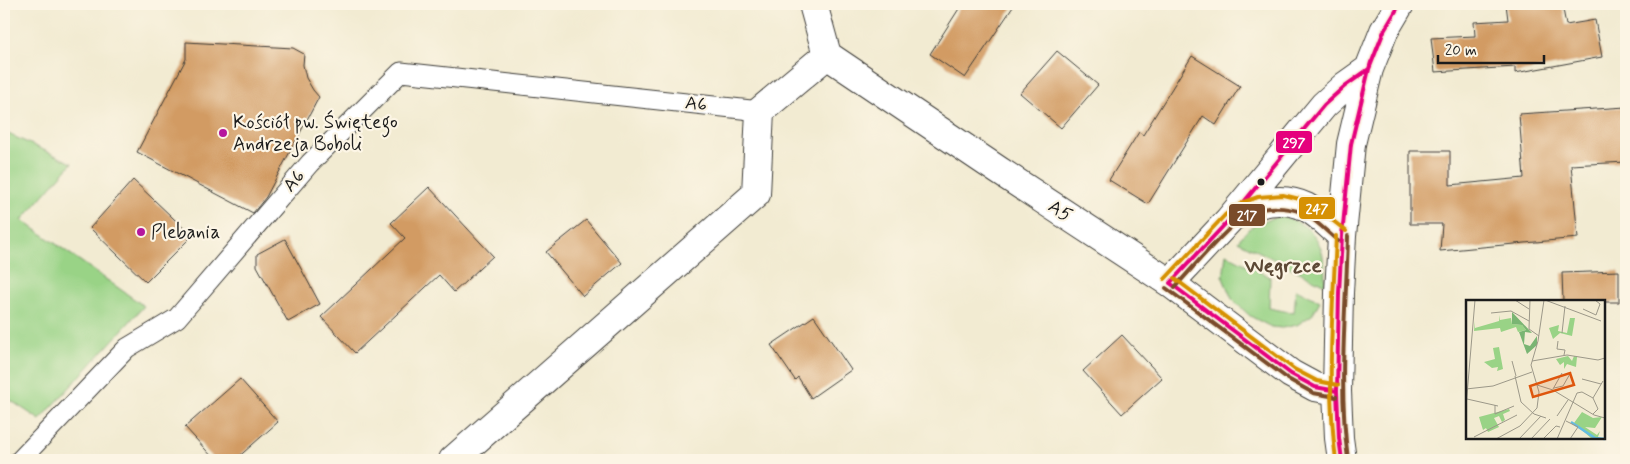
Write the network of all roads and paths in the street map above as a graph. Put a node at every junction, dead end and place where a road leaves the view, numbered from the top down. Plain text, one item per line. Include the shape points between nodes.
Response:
1 (813, 4) edge
2 (1400, 4) edge
3 (827, 55) junction
4 (1369, 69) junction
5 (760, 111) junction
6 (1229, 220) junction
7 (1342, 236) junction
8 (1170, 283) junction
9 (1337, 391) junction
10 (20, 460) edge
11 (453, 460) edge
12 (1342, 460) edge

1 - 3 street
2 - 4 street via 1384,31
3 - 5 street
3 - 8 street, A5
4 - 6 street via 1324,105
4 - 7 street via 1352,144
5 - 10 lane, A6 via 401,72 310,163 177,318 127,348
5 - 11 street via 756,194
6 - 7 street via 1247,207 1282,201 1306,207
6 - 8 street
7 - 9 street
8 - 9 street, A5 via 1290,374 1315,387
9 - 12 street

